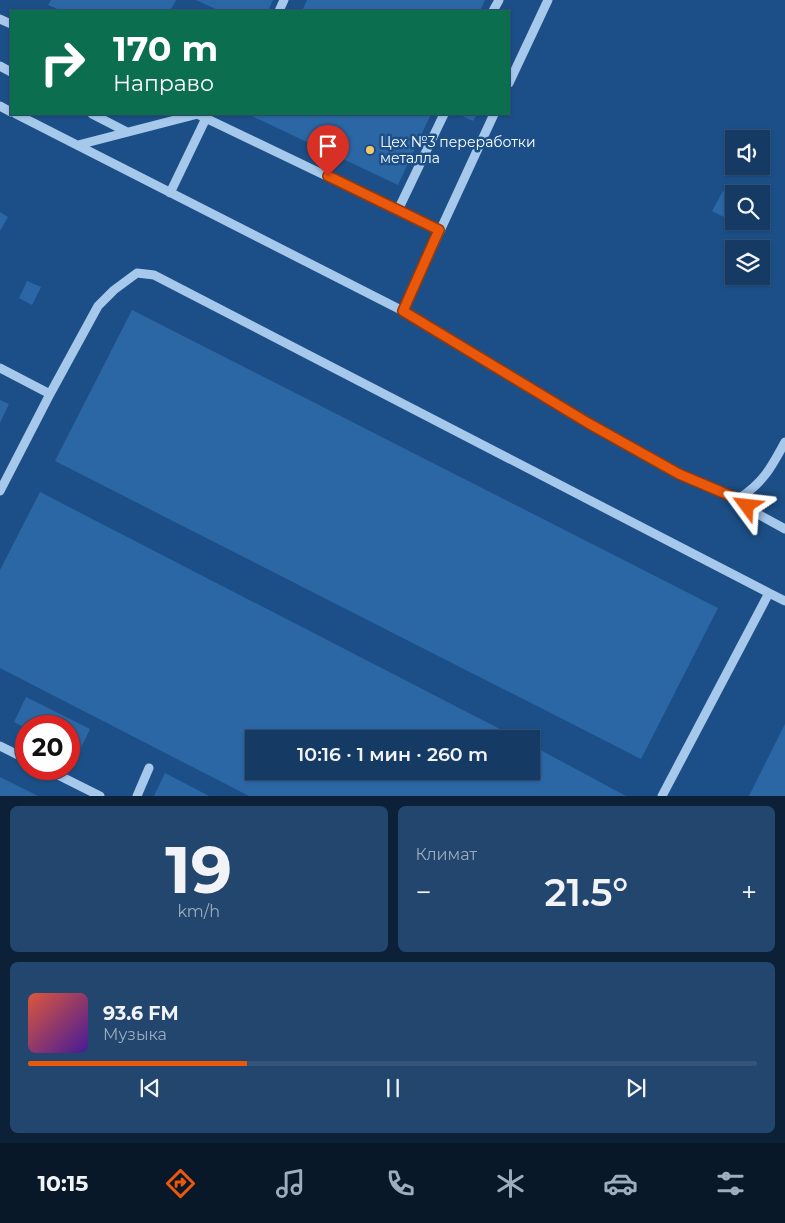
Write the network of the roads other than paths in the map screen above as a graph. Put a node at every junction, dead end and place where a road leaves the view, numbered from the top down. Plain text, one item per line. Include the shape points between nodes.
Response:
1 (548, 0) edge
2 (510, 81) edge
3 (18, 115) edge
4 (94, 115) edge
5 (202, 115) edge
6 (444, 115) edge
7 (494, 115) edge
8 (127, 132) junction
9 (78, 145) junction
10 (170, 193) junction
11 (398, 210) junction
12 (439, 230) junction
13 (403, 311) junction
14 (0, 368) edge
15 (50, 394) junction
16 (785, 442) edge
17 (0, 491) edge
18 (738, 499) junction
19 (785, 529) edge
20 (769, 593) junction
21 (785, 601) edge
22 (0, 746) edge
23 (15, 754) edge
24 (149, 768) dead end
25 (68, 780) edge
26 (100, 796) edge
27 (136, 796) edge
28 (662, 796) edge

1 - 2 lane
3 - 9 lane
4 - 8 lane
5 - 8 lane
5 - 10 lane
5 - 11 lane
6 - 11 lane
7 - 12 lane
8 - 9 lane
9 - 10 lane
10 - 13 lane
11 - 12 lane
12 - 13 lane
13 - 18 lane via 588,423 679,474
14 - 15 lane
15 - 17 lane
15 - 20 lane via 98,306 137,273 154,275
16 - 18 lane via 766,476
18 - 19 lane
20 - 21 lane
20 - 28 lane
22 - 23 lane
24 - 27 lane
25 - 26 lane

